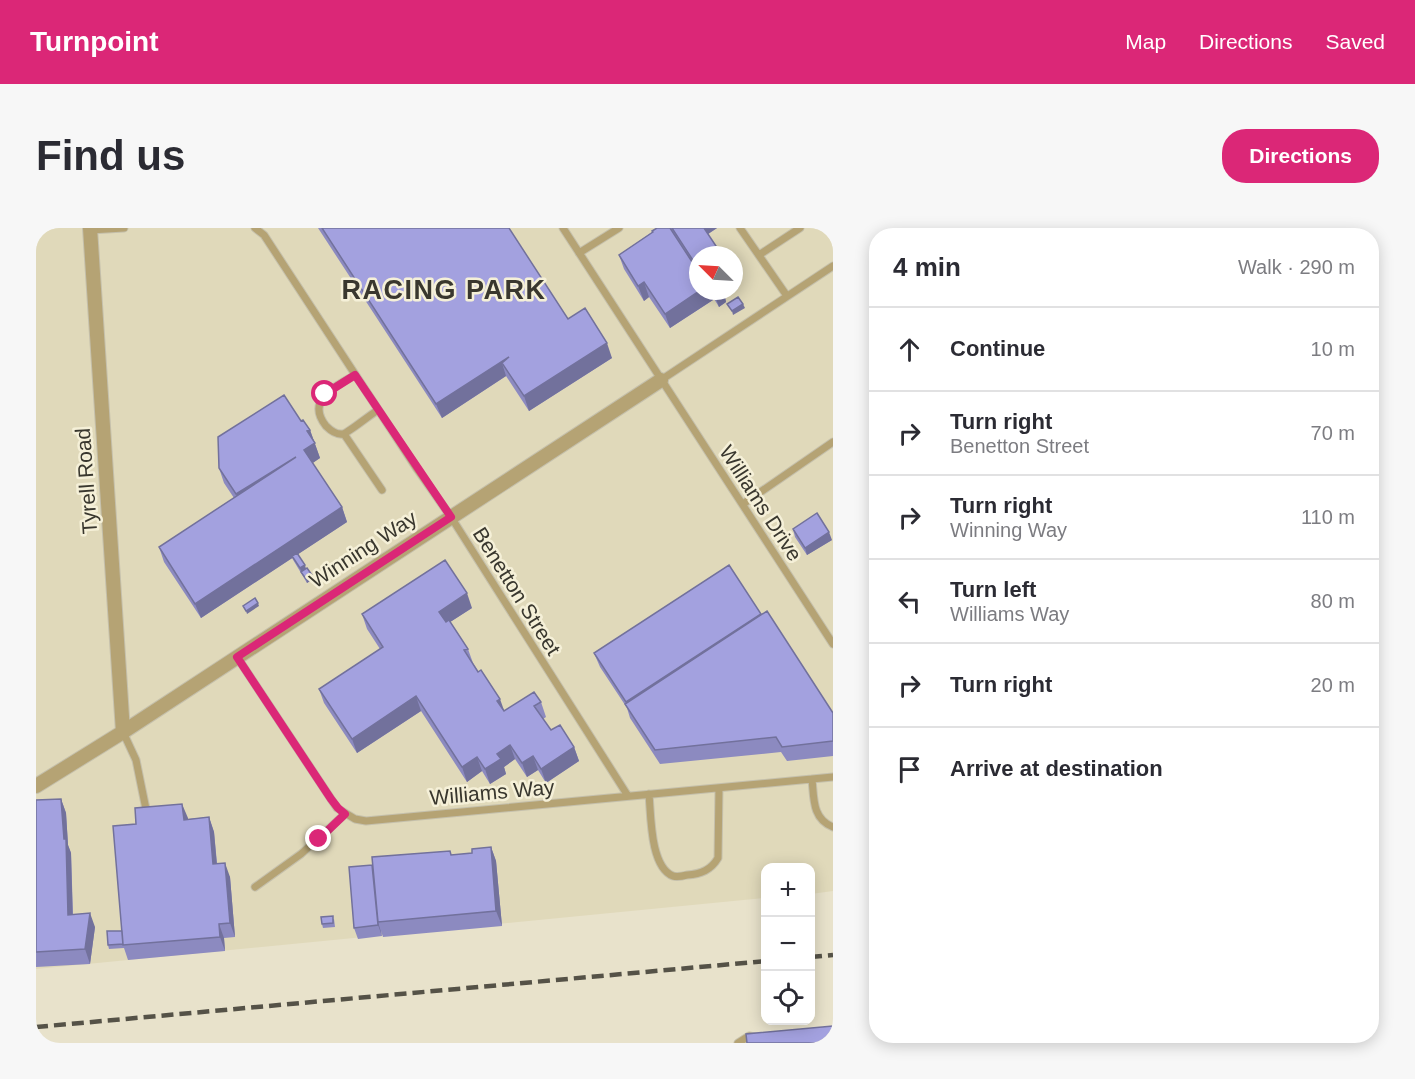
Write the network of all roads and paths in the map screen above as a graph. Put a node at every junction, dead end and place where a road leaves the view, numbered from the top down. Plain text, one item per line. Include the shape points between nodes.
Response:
1 (124, 228) edge
2 (255, 228) edge
3 (563, 228) edge
4 (619, 228) edge
5 (740, 228) edge
6 (800, 228) edge
7 (90, 229) edge
8 (579, 254) junction
9 (759, 255) junction
10 (833, 266) edge
11 (787, 297) junction
12 (355, 375) junction
13 (661, 380) junction
14 (378, 410) junction
15 (344, 434) junction
16 (833, 442) edge
17 (382, 490) dead end
18 (743, 504) junction
19 (451, 517) junction
20 (833, 644) edge
21 (237, 657) junction
22 (123, 732) junction
23 (833, 777) edge
24 (813, 779) junction
25 (36, 786) edge
26 (718, 788) junction
27 (649, 794) junction
28 (628, 796) junction
29 (147, 814) edge
30 (345, 814) junction
31 (833, 827) edge
32 (255, 887) dead end
33 (761, 1037) edge
34 (738, 1043) edge

1 - 7 lane
2 - 12 lane, Benetton Street via 264,235
3 - 8 lane, Williams Drive
4 - 8 lane
5 - 9 lane
6 - 9 lane
7 - 22 street, Tyrell Road
8 - 13 lane, Williams Drive
9 - 11 lane
10 - 11 lane, Winning Way
11 - 13 lane, Winning Way
12 - 14 lane, Benetton Street
12 - 15 lane via 325,394 319,403 318,410 329,429
13 - 18 lane, Williams Drive
13 - 19 street, Winning Way
14 - 15 lane
14 - 19 lane, Benetton Street
15 - 17 lane
16 - 18 lane
18 - 20 lane, Williams Drive
19 - 21 street, Winning Way
19 - 28 lane, Benetton Street
21 - 22 street, Winning Way
21 - 30 lane via 331,799
22 - 25 street, Winning Way
22 - 29 lane via 136,760
23 - 24 lane, Williams Way
24 - 26 lane, Williams Way
24 - 31 lane via 817,814
26 - 27 lane, Williams Way
26 - 27 lane via 718,858 712,868 696,875 674,876 662,868
27 - 28 lane, Williams Way
28 - 30 lane, Williams Way via 366,821
30 - 32 lane via 301,854
33 - 34 lane via 749,1036

